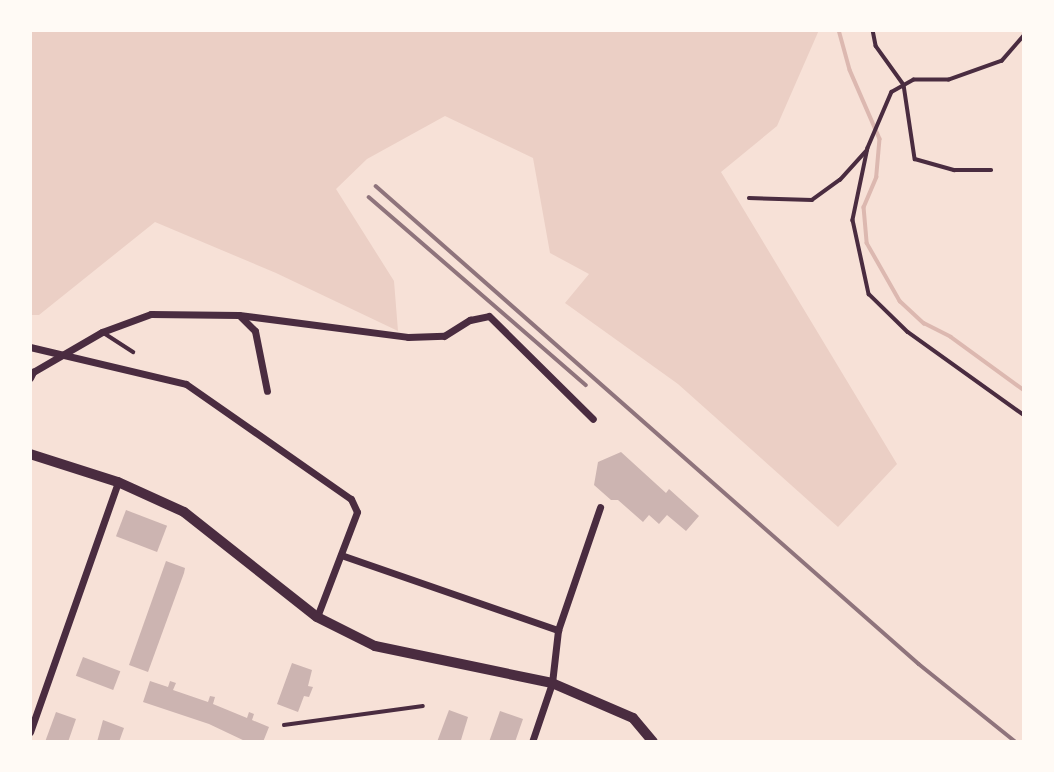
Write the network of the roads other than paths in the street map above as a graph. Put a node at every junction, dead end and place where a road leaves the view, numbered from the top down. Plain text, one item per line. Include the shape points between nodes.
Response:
1 (873, 30) edge
2 (1024, 36) edge
3 (904, 85) junction
4 (868, 148) junction
5 (990, 170) dead end
6 (749, 198) dead end
7 (239, 316) junction
8 (102, 332) junction
9 (30, 347) edge
10 (133, 352) dead end
11 (61, 355) junction
12 (30, 378) edge
13 (267, 391) dead end
14 (1024, 415) edge
15 (593, 419) dead end
16 (30, 454) edge
17 (118, 482) junction
18 (600, 507) dead end
19 (341, 555) junction
20 (317, 617) junction
21 (558, 630) junction
22 (552, 683) junction
23 (423, 706) dead end
24 (284, 725) dead end
25 (30, 732) edge
26 (532, 742) edge
27 (653, 742) edge

1 - 3 lane via 876,46
2 - 3 lane via 1002,61 949,80 914,80
3 - 4 lane via 891,92
3 - 5 lane via 915,159 954,170
4 - 6 lane via 840,180 812,200
4 - 14 lane via 853,220 869,294 908,332
7 - 8 street via 151,314
7 - 13 street via 255,331
7 - 15 street via 408,337 444,336 470,320 489,316
8 - 10 lane
8 - 11 street
9 - 11 street
11 - 12 street
11 - 19 street via 186,384 351,499 357,512
16 - 17 street
17 - 20 street via 184,512
17 - 25 street
18 - 21 street
19 - 20 street
19 - 21 street
20 - 22 street via 375,646
21 - 22 street
22 - 26 street
22 - 27 street via 633,718
23 - 24 lane

